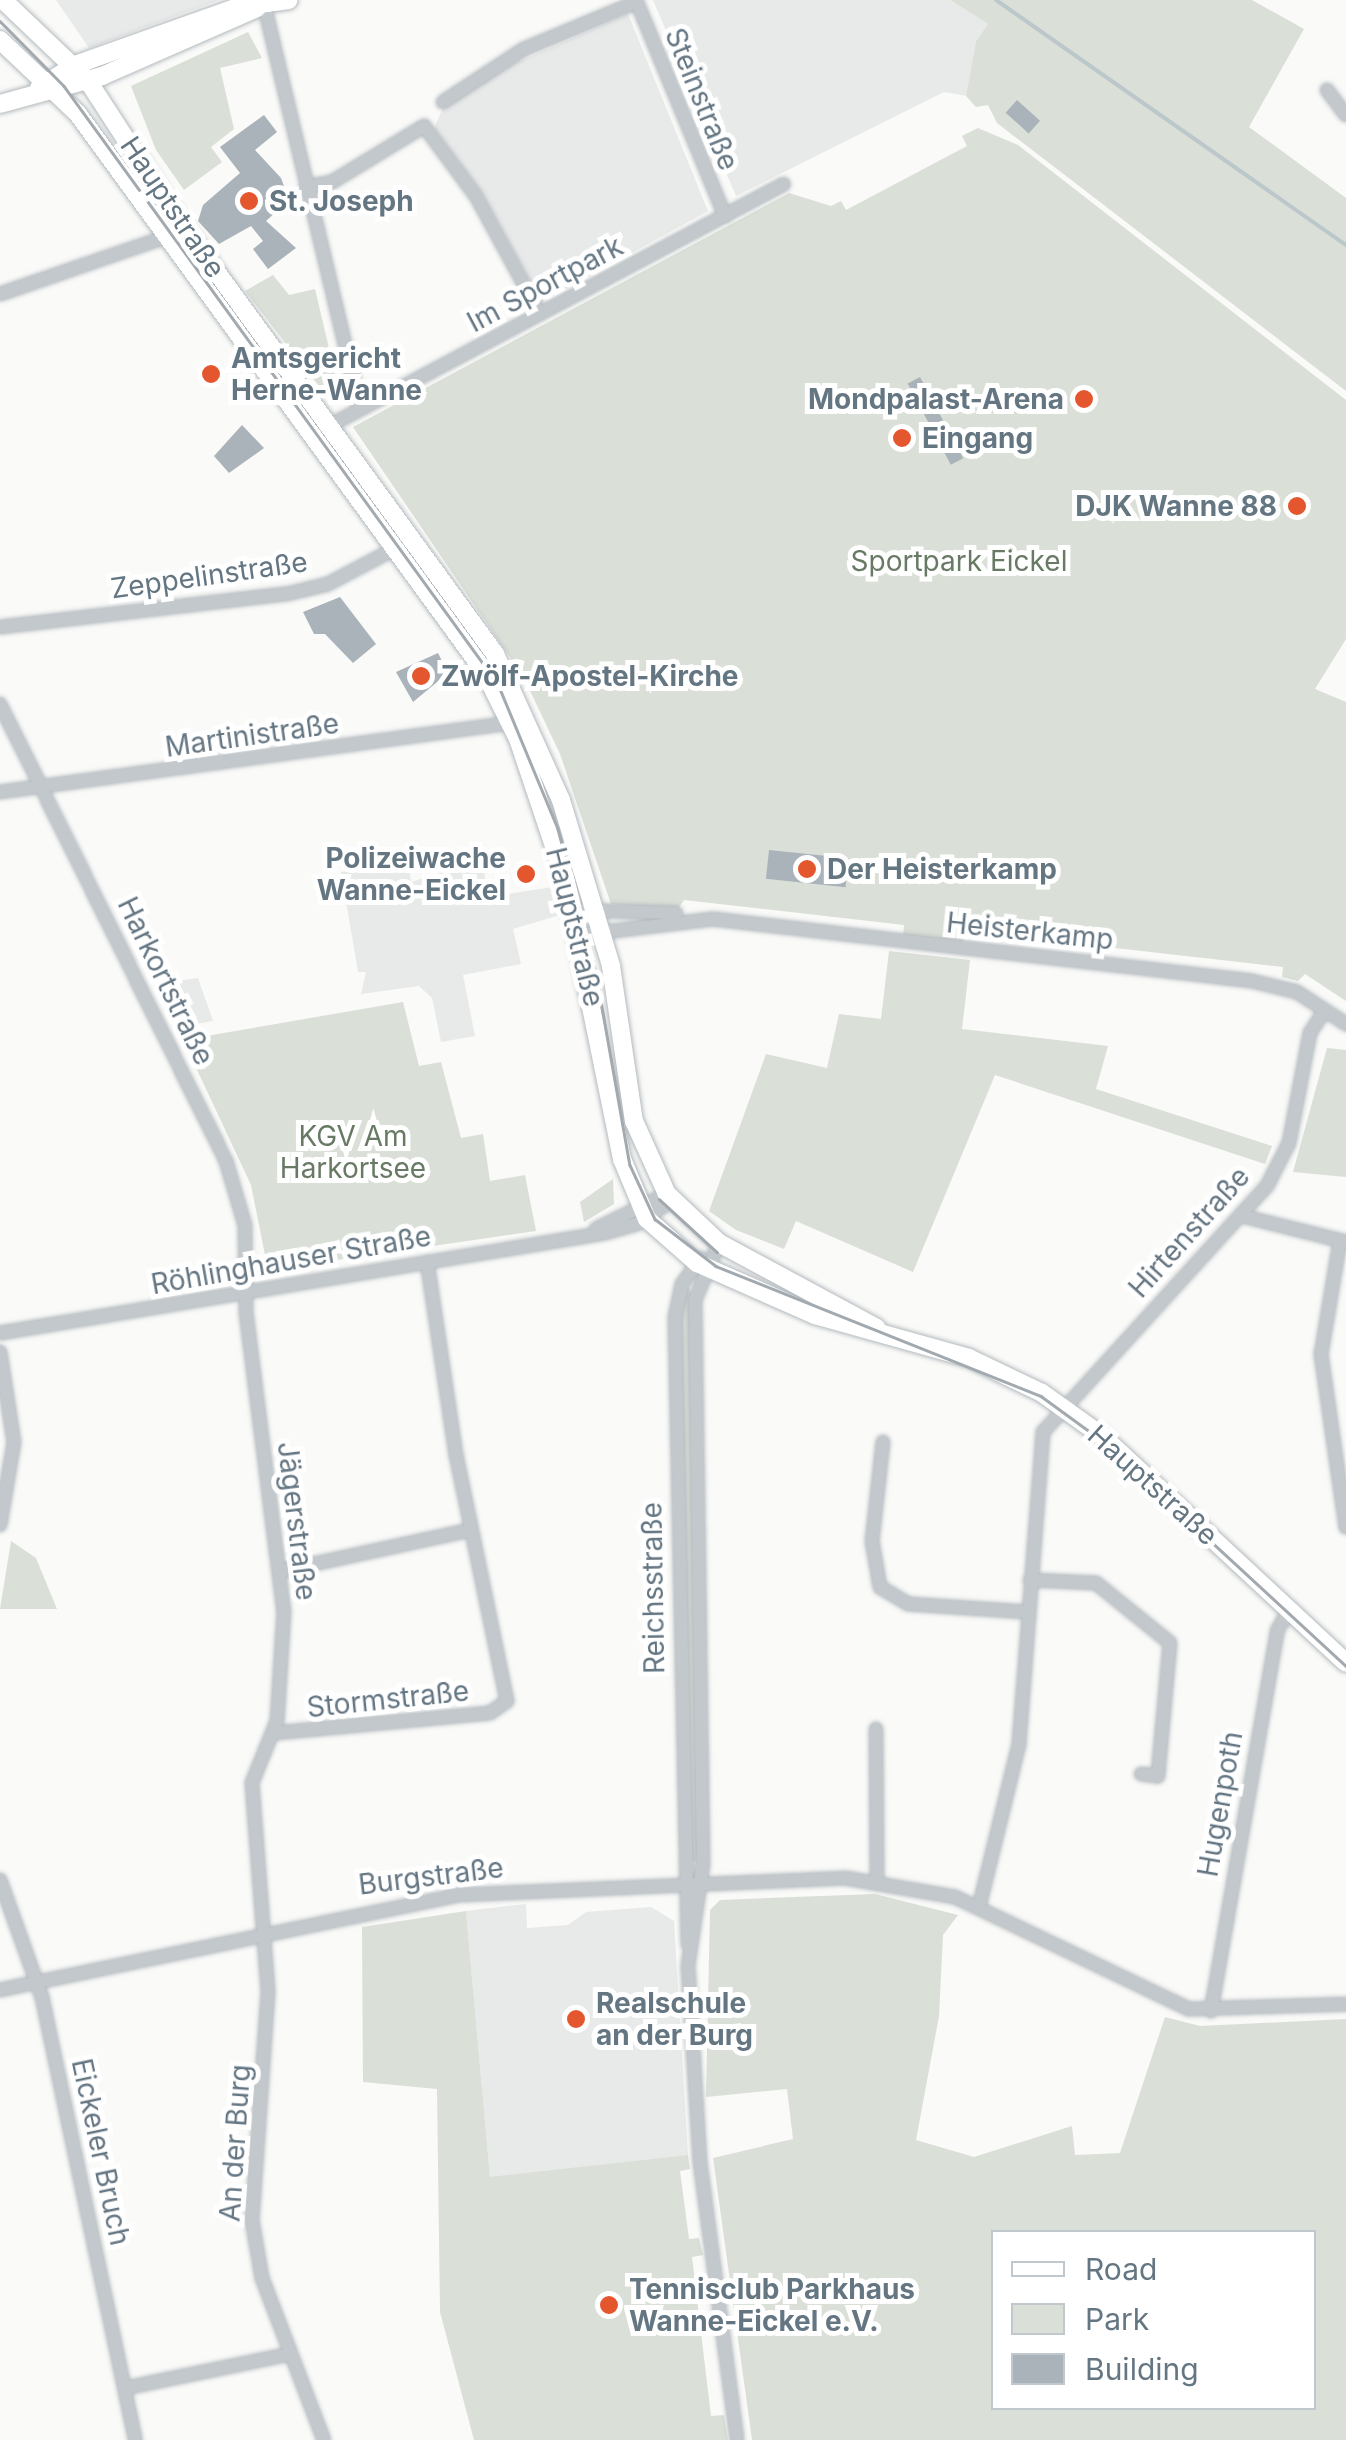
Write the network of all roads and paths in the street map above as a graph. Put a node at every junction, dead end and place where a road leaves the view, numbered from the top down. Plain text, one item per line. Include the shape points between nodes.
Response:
1 (3, 0) edge
2 (289, 0) edge
3 (636, 1) edge
4 (261, 5) edge
5 (0, 40) edge
6 (75, 66) junction
7 (88, 81) junction
8 (46, 85) junction
9 (1327, 90) dead end
10 (443, 102) dead end
11 (0, 104) edge
12 (1346, 115) edge
13 (784, 184) dead end
14 (306, 188) junction
15 (725, 216) junction
16 (168, 236) junction
17 (0, 294) edge
18 (540, 314) junction
19 (360, 406) junction
20 (322, 431) junction
21 (412, 537) junction
22 (394, 550) junction
23 (0, 627) edge
24 (0, 704) edge
25 (510, 723) junction
26 (42, 786) junction
27 (0, 792) edge
28 (573, 910) junction
29 (595, 910) junction
30 (698, 918) junction
31 (603, 931) junction
32 (579, 935) junction
33 (1325, 1010) junction
34 (1346, 1024) edge
35 (669, 1198) junction
36 (642, 1212) junction
37 (1242, 1216) junction
38 (1343, 1241) edge
39 (716, 1242) junction
40 (427, 1262) junction
41 (702, 1265) junction
42 (245, 1291) junction
43 (877, 1328) junction
44 (0, 1332) edge
45 (0, 1352) edge
46 (1062, 1406) junction
47 (883, 1442) dead end
48 (0, 1525) edge
49 (1346, 1526) edge
50 (471, 1530) junction
51 (280, 1571) junction
52 (1030, 1580) junction
53 (1289, 1610) junction
54 (1028, 1612) junction
55 (1346, 1663) edge
56 (876, 1729) dead end
57 (274, 1734) junction
58 (1141, 1774) dead end
59 (0, 1880) edge
60 (878, 1880) junction
61 (681, 1885) junction
62 (699, 1885) junction
63 (979, 1907) junction
64 (267, 1930) junction
65 (688, 1944) junction
66 (36, 1982) junction
67 (0, 1990) edge
68 (1346, 2004) edge
69 (1211, 2011) junction
70 (290, 2354) junction
71 (126, 2388) junction
72 (135, 2440) edge
73 (324, 2440) edge
74 (736, 2440) edge

1 - 6 street, Hauptstraße
2 - 4 street
3 - 10 street via 524,49
3 - 15 street, Steinstraße
4 - 6 street via 238,7
4 - 7 street
4 - 14 street
5 - 8 street, Hauptstraße
6 - 7 street, Hauptstraße
6 - 8 street
7 - 8 street
7 - 20 street, Hauptstraße
8 - 11 street
8 - 16 street, Hauptstraße
9 - 12 street
13 - 15 street, Im Sportpark
14 - 18 street via 332,182 419,124 476,196
14 - 19 street
15 - 18 street, Im Sportpark
16 - 17 street
16 - 20 street, Hauptstraße
18 - 19 street, Im Sportpark
19 - 20 street, Im Sportpark
20 - 21 street, Hauptstraße
20 - 22 street, Hauptstraße
21 - 22 street, Zeppelinstraße
21 - 29 street, Hauptstraße via 513,688 561,800
22 - 23 street, Zeppelinstraße via 287,594
22 - 25 street, Hauptstraße via 454,622
24 - 26 street, Harkortstraße
25 - 26 street, Martinistraße
25 - 28 street, Hauptstraße
26 - 27 street, Martinistraße
26 - 42 street, Harkortstraße via 236,1183 246,1224
28 - 29 street, Heisterkamp
28 - 32 street, Hauptstraße
29 - 30 street, Heisterkamp
29 - 31 street, Hauptstraße
30 - 31 street, Heisterkamp
30 - 33 street, Heisterkamp via 1259,982
31 - 32 street, Heisterkamp
31 - 35 street, Hauptstraße via 634,1120
32 - 36 street, Hauptstraße
33 - 34 street, Heisterkamp
33 - 37 street, Hirtenstraße via 1310,1033 1290,1143
35 - 36 street, Röhlinghauser Straße
35 - 39 street, Hauptstraße
36 - 40 street, Röhlinghauser Straße via 590,1233
36 - 41 street, Hauptstraße
37 - 38 street
37 - 46 street, Hirtenstraße
38 - 49 street via 1321,1354
39 - 41 street, Reichsstraße
39 - 43 street, Hauptstraße
40 - 42 street, Röhlinghauser Straße
40 - 50 street, Stormstraße
41 - 43 street, Hauptstraße via 815,1315
41 - 61 street, Reichsstraße via 674,1317
41 - 62 street, Reichsstraße via 695,1300
42 - 44 street, Röhlinghauser Straße
42 - 51 street, Jägerstraße
43 - 46 street, Hauptstraße via 997,1370
45 - 48 street via 14,1442
46 - 52 street, Hirtenstraße via 1038,1453
46 - 53 street, Hauptstraße
47 - 54 street via 872,1540 880,1588 908,1604
50 - 51 street
50 - 57 street, Stormstraße via 508,1691 502,1709
51 - 57 street, Jägerstraße
52 - 54 street, Hirtenstraße
52 - 58 street via 1096,1583 1170,1644 1158,1776
53 - 55 street, Hauptstraße
53 - 69 street, Hugenpoth via 1276,1631
54 - 63 street, Hirtenstraße via 1019,1744
56 - 60 street
57 - 64 street, Jägerstraße via 252,1783
59 - 66 street, Eickeler Bruch
60 - 62 street, Burgstraße
60 - 63 street, Burgstraße
61 - 62 street, Burgstraße
61 - 64 street, Burgstraße via 458,1894
61 - 65 street, Reichsstraße
62 - 65 street, Reichsstraße
63 - 69 street, Burgstraße via 1170,2002
64 - 66 street, Burgstraße
64 - 70 street, An der Burg via 252,2220
65 - 74 street, Reichsstraße via 700,2162
66 - 67 street, Burgstraße
66 - 71 street, Eickeler Bruch
68 - 69 street, Burgstraße
70 - 71 street
70 - 73 street, An der Burg
71 - 72 street, Eickeler Bruch

